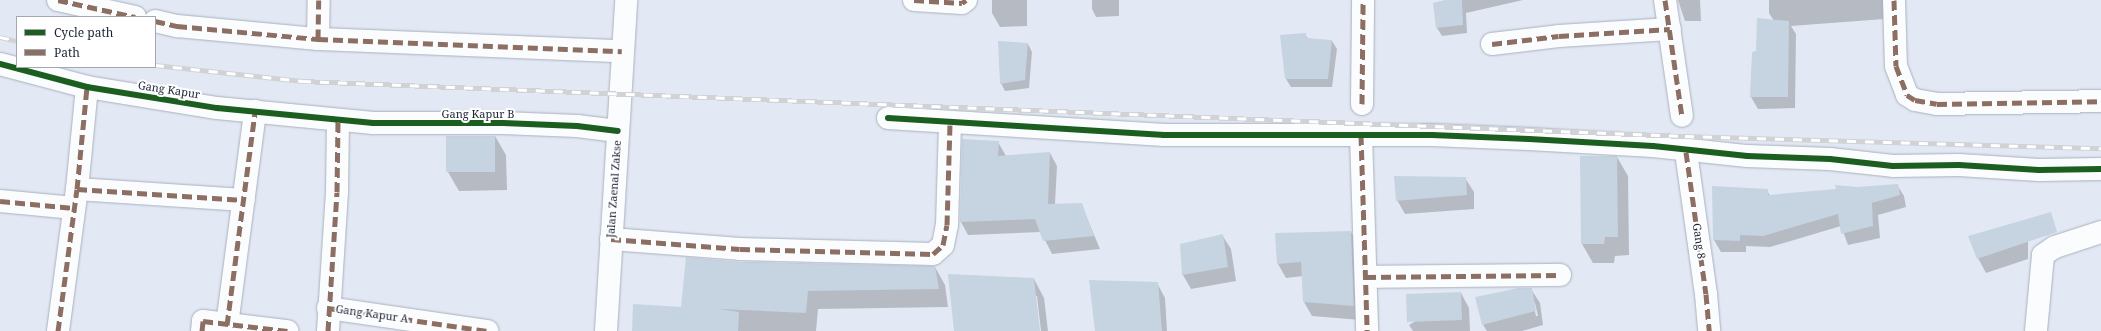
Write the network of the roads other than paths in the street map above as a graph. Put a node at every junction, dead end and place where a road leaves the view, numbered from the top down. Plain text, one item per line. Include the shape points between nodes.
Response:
1 (58, 0) edge
2 (319, 0) edge
3 (626, 0) edge
4 (914, 0) edge
5 (966, 0) edge
6 (1363, 0) edge
7 (1665, 0) edge
8 (1894, 0) edge
9 (130, 16) edge
10 (156, 21) edge
11 (1670, 29) junction
12 (318, 39) junction
13 (1492, 44) dead end
14 (622, 51) junction
15 (0, 64) edge
16 (87, 87) junction
17 (2101, 101) edge
18 (1362, 104) dead end
19 (255, 112) junction
20 (1682, 116) dead end
21 (888, 118) dead end
22 (338, 120) junction
23 (950, 124) junction
24 (618, 131) junction
25 (1361, 135) junction
26 (1686, 152) junction
27 (2101, 169) edge
28 (76, 198) junction
29 (244, 200) junction
30 (0, 201) edge
31 (2101, 232) edge
32 (610, 239) junction
33 (1560, 275) dead end
34 (1366, 277) junction
35 (328, 308) junction
36 (227, 325) junction
37 (58, 331) edge
38 (202, 331) edge
39 (287, 331) edge
40 (328, 331) edge
41 (487, 331) edge
42 (606, 331) edge
43 (1367, 331) edge
44 (1709, 331) edge
45 (2036, 331) edge

1 - 9 street
2 - 12 street
3 - 14 street, Jalan Zaenal Zakse
4 - 5 street via 962,3
6 - 18 street
7 - 11 street
8 - 17 street via 1896,66 1907,95 1915,100 1937,104
10 - 12 street via 177,26
11 - 13 street via 1559,36
11 - 20 street
12 - 14 street
14 - 24 street, Jalan Zaenal Zakse
15 - 16 street, Gang Kapur
16 - 19 street, Gang Kapur
16 - 28 street
19 - 22 street, Gang Kapur
19 - 29 street
21 - 23 street
22 - 24 street, Gang Kapur B via 373,123 569,126
22 - 35 street via 337,192
23 - 25 street via 1164,134
23 - 32 street via 947,225 942,245 933,254 740,249
24 - 32 street, Jalan Zaenal Zakse
25 - 26 street via 1529,139 1653,146
25 - 34 street
26 - 27 street via 1830,159 1892,166
26 - 44 street, Gang 8
28 - 29 street
28 - 30 street
28 - 37 street
29 - 36 street
31 - 45 street via 2055,247 2043,255
32 - 42 street, Jalan Zaenal Zakse
33 - 34 street
34 - 43 street
35 - 40 street
35 - 41 street, Gang Kapur A
36 - 38 street via 203,321
36 - 39 street

